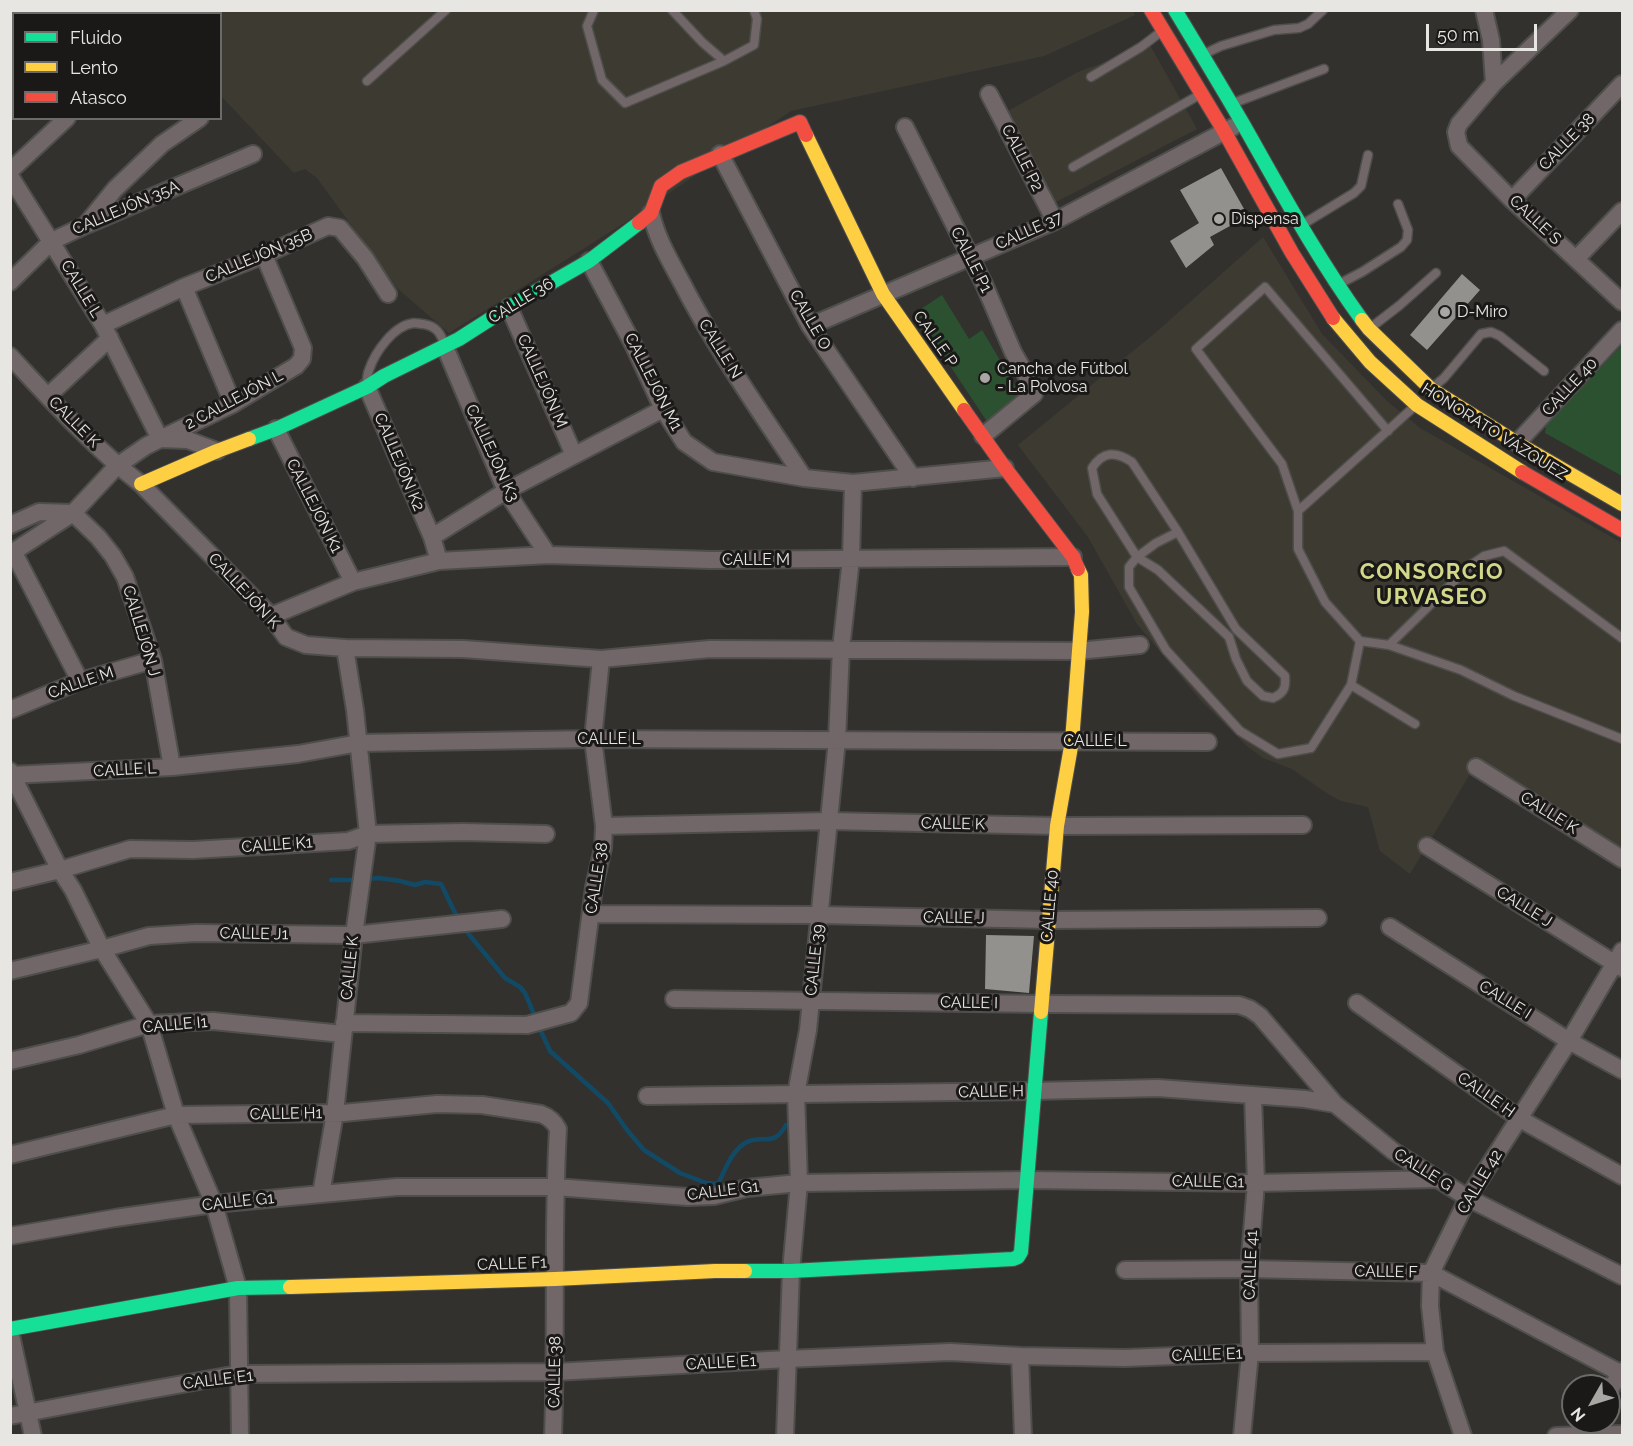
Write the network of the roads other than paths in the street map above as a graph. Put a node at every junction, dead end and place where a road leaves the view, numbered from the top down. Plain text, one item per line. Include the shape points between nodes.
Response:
1 (446, 10) edge
2 (594, 10) edge
3 (672, 10) edge
4 (754, 10) edge
5 (1151, 10) edge
6 (1175, 10) edge
7 (1323, 10) edge
8 (1484, 10) edge
9 (1570, 10) edge
10 (1163, 31) junction
11 (1201, 56) junction
12 (724, 61) junction
13 (1324, 69) dead end
14 (1091, 77) dead end
15 (367, 81) dead end
16 (1494, 83) junction
17 (1623, 84) edge
18 (989, 94) dead end
19 (1201, 94) junction
20 (1230, 104) junction
21 (65, 120) edge
22 (197, 120) edge
23 (1242, 123) junction
24 (905, 127) dead end
25 (1224, 131) junction
26 (253, 154) dead end
27 (720, 154) junction
28 (1368, 155) dead end
29 (1073, 167) dead end
30 (10, 171) edge
31 (10, 176) edge
32 (1512, 200) junction
33 (1398, 204) dead end
34 (1623, 211) edge
35 (651, 213) junction
36 (1054, 221) junction
37 (86, 225) junction
38 (1300, 226) junction
39 (52, 241) junction
40 (264, 255) junction
41 (969, 257) junction
42 (1576, 259) junction
43 (589, 261) junction
44 (1436, 273) dead end
45 (10, 282) edge
46 (1337, 285) junction
47 (184, 287) junction
48 (388, 294) dead end
49 (884, 294) junction
50 (1623, 303) edge
51 (510, 307) junction
52 (810, 326) junction
53 (1369, 329) junction
54 (1623, 330) edge
55 (107, 331) junction
56 (445, 346) junction
57 (10, 356) edge
58 (1544, 371) dead end
59 (367, 387) junction
60 (1431, 389) junction
61 (48, 396) junction
62 (233, 404) junction
63 (1417, 405) junction
64 (663, 410) junction
65 (276, 429) junction
66 (1388, 431) junction
67 (983, 436) junction
68 (160, 439) junction
69 (1517, 443) junction
70 (217, 451) junction
71 (574, 455) junction
72 (117, 466) junction
73 (1005, 468) junction
74 (804, 478) junction
75 (913, 478) junction
76 (853, 483) junction
77 (141, 484) junction
78 (506, 491) junction
79 (1623, 504) edge
80 (1298, 511) junction
81 (73, 513) junction
82 (10, 525) edge
83 (1623, 530) edge
84 (1178, 532) junction
85 (432, 537) junction
86 (12, 553) edge
87 (548, 555) junction
88 (1073, 557) junction
89 (1137, 557) junction
90 (851, 559) junction
91 (439, 561) junction
92 (353, 582) junction
93 (271, 616) junction
94 (1623, 638) edge
95 (1360, 640) junction
96 (1140, 645) dead end
97 (1389, 645) junction
98 (345, 648) junction
99 (841, 649) junction
100 (1078, 651) junction
101 (601, 658) junction
102 (153, 660) junction
103 (80, 681) junction
104 (1351, 685) junction
105 (10, 710) edge
106 (1415, 724) dead end
107 (592, 739) junction
108 (1623, 739) edge
109 (837, 740) junction
110 (1072, 741) junction
111 (1208, 741) dead end
112 (359, 743) junction
113 (172, 767) junction
114 (1476, 767) dead end
115 (11, 773) edge
116 (829, 821) junction
117 (1303, 825) dead end
118 (604, 826) junction
119 (1057, 826) junction
120 (368, 834) junction
121 (546, 834) dead end
122 (1426, 846) dead end
123 (1623, 859) edge
124 (60, 870) junction
125 (10, 882) edge
126 (591, 914) junction
127 (819, 915) junction
128 (1318, 918) dead end
129 (502, 919) dead end
130 (1049, 920) junction
131 (1390, 927) dead end
132 (354, 935) junction
133 (102, 949) junction
134 (1620, 961) edge
135 (10, 971) edge
136 (674, 999) dead end
137 (811, 1001) junction
138 (1357, 1003) dead end
139 (1042, 1004) junction
140 (1260, 1016) joint
141 (149, 1024) junction
142 (527, 1025) joint
143 (344, 1028) junction
144 (1569, 1041) junction
145 (10, 1061) edge
146 (1623, 1070) edge
147 (1035, 1091) junction
148 (796, 1094) junction
149 (1253, 1095) junction
150 (647, 1096) dead end
151 (1335, 1104) junction
152 (335, 1113) junction
153 (176, 1115) junction
154 (1520, 1119) junction
155 (558, 1129) joint
156 (10, 1155) edge
157 (1623, 1176) edge
158 (1438, 1179) junction
159 (1027, 1180) junction
160 (799, 1183) junction
161 (1256, 1183) junction
162 (555, 1187) junction
163 (321, 1194) junction
164 (1468, 1198) junction
165 (214, 1204) junction
166 (10, 1236) edge
167 (1018, 1257) joint
168 (1249, 1269) junction
169 (1125, 1270) dead end
170 (791, 1271) junction
171 (1431, 1273) junction
172 (1623, 1276) edge
173 (555, 1279) junction
174 (238, 1288) junction
175 (10, 1330) edge
176 (1436, 1352) junction
177 (1250, 1353) junction
178 (1020, 1356) junction
179 (787, 1359) junction
180 (556, 1372) junction
181 (1622, 1373) edge
182 (238, 1374) junction
183 (29, 1413) junction
184 (10, 1416) edge
185 (33, 1436) edge
186 (240, 1436) edge
187 (553, 1436) edge
188 (785, 1436) edge
189 (1023, 1436) edge
190 (1242, 1436) edge
191 (1463, 1436) edge

1 - 15 lane
2 - 12 lane via 587,26 602,80 625,103
3 - 12 lane
4 - 12 lane via 754,45
5 - 10 street, HONORATO VÁZQUEZ
6 - 11 street, HONORATO VÁZQUEZ
7 - 11 lane via 1299,28 1274,30
8 - 16 street
9 - 16 street
10 - 14 lane
10 - 19 street, HONORATO VÁZQUEZ
11 - 20 street, HONORATO VÁZQUEZ
13 - 20 lane
16 - 32 street, CALLE S via 1456,132 1459,146
17 - 32 street, CALLE 38
18 - 36 street, CALLE P2
19 - 25 street, HONORATO VÁZQUEZ
19 - 29 lane
20 - 23 street, HONORATO VÁZQUEZ
21 - 30 street
22 - 37 street via 162,144 115,189
23 - 25 street, CALLE 37
23 - 38 street, HONORATO VÁZQUEZ
24 - 41 street, CALLE P1
25 - 36 street, CALLE 37
25 - 63 street, HONORATO VÁZQUEZ via 1332,316 1370,362
26 - 37 street, CALLEJÓN 35A
27 - 35 street via 681,171 661,186
27 - 49 street, CALLE P via 800,122
27 - 52 street, CALLE O
28 - 38 lane via 1361,186
31 - 39 street, CALLE L
32 - 42 street, CALLE S
33 - 46 lane via 1408,230 1407,240
34 - 42 street
35 - 43 street, CALLE 36
35 - 74 street, CALLE N via 655,232 694,307
36 - 41 street, CALLE 37
37 - 39 street, CALLEJÓN 35A
38 - 46 street, HONORATO VÁZQUEZ
39 - 45 street, CALLEJÓN 35A
39 - 55 street, CALLE L
40 - 47 street, CALLEJÓN 35B
40 - 48 street, CALLEJÓN 35B via 328,226 340,228
40 - 62 street, 2 CALLEJÓN L via 303,348 302,359 297,366
41 - 49 street, CALLE 37
41 - 67 street, CALLE P1 via 1034,394
42 - 50 street, CALLE S
43 - 51 street, CALLE 36
43 - 64 street, CALLEJÓN M1
44 - 53 lane
46 - 53 street, HONORATO VÁZQUEZ
47 - 55 street, CALLEJÓN 35B
47 - 62 street
49 - 52 street, CALLE 37
49 - 67 street, CALLE P
51 - 56 street, CALLE 36
51 - 71 street, CALLEJÓN M
52 - 75 street, CALLE O
53 - 60 street, HONORATO VÁZQUEZ
54 - 69 street, CALLE 40
55 - 61 street, CALLEJÓN 35B
55 - 68 street, CALLE L
56 - 59 street, CALLE 36
56 - 59 lane via 440,332 431,325 414,323 400,329 377,354
56 - 78 street, CALLEJÓN K3
57 - 61 street, CALLE K
58 - 60 lane via 1491,332 1481,334
59 - 65 street, CALLE 36
59 - 85 street, CALLEJÓN K2
60 - 63 lane
60 - 69 street, HONORATO VÁZQUEZ
61 - 72 street, CALLE K
62 - 68 street, 2 CALLEJÓN L
63 - 66 lane
63 - 83 street, HONORATO VÁZQUEZ via 1505,462
64 - 71 street
64 - 74 street, CALLEJÓN M1 via 684,442 713,462
65 - 70 street, CALLE 36
65 - 92 street, CALLEJÓN K1
66 - 80 lane
66 - 80 lane via 1265,287 1196,349 1282,464
67 - 73 street, CALLE P
68 - 70 street via 188,440
68 - 72 street
69 - 79 street, HONORATO VÁZQUEZ
70 - 77 street, CALLE 36
71 - 78 street
72 - 77 street, CALLE K
72 - 81 street
73 - 75 street, CALLEJÓN M1
73 - 88 street, CALLE P
74 - 76 street, CALLEJÓN M1
75 - 76 street, CALLEJÓN M1
76 - 90 street, CALLE 39
77 - 93 street, CALLEJÓN K
78 - 85 street
78 - 87 street, CALLEJÓN K3
80 - 95 lane via 1298,549 1325,602
81 - 82 street via 39,512
81 - 86 street
81 - 102 street, CALLEJÓN J via 98,537 119,567
84 - 89 lane
84 - 89 lane via 1132,462 1120,454 1098,459 1092,468 1097,494
84 - 89 lane via 1236,629 1285,676 1282,694 1263,696 1247,681 1229,637 1158,570
85 - 91 street
86 - 103 street
87 - 90 street, CALLE M
87 - 91 street, CALLE M
88 - 90 street, CALLE M
88 - 100 street, CALLE 40 via 1081,575
89 - 104 lane via 1129,567 1129,587 1166,650 1240,731 1278,754 1311,748
90 - 99 street, CALLE 39
91 - 92 street, CALLE M
92 - 93 street, CALLE M
93 - 98 street, CALLEJÓN K via 286,637 306,645
94 - 97 lane via 1504,551 1484,556 1471,565
95 - 97 lane
95 - 104 lane
96 - 100 street, CALLEJÓN K
97 - 108 lane via 1461,670 1514,696
98 - 101 street, CALLEJÓN K via 463,649
98 - 112 street
99 - 100 street, CALLEJÓN K
99 - 101 street, CALLEJÓN K via 710,649
99 - 109 street, CALLE 39
100 - 110 street, CALLE 40
101 - 107 street, CALLE 38
102 - 103 street, CALLE M
102 - 113 street, CALLEJÓN J
103 - 105 street, CALLE M
104 - 106 lane
107 - 109 street, CALLE L
107 - 112 street, CALLE L
107 - 118 street, CALLE 38
109 - 110 street, CALLE L
109 - 116 street, CALLE 39
110 - 111 street, CALLE L
110 - 119 street, CALLE 40
112 - 113 street, CALLE L via 298,754
112 - 120 street, CALLE K
113 - 115 street, CALLE L
114 - 123 street, CALLE K
115 - 124 street
116 - 118 street, CALLE K
116 - 119 street, CALLE K
116 - 127 street, CALLE 39
117 - 119 street, CALLE K
118 - 126 street, CALLE 38
119 - 130 street, CALLE 40
120 - 121 street, CALLE K1
120 - 124 street, CALLE K1 via 348,841 193,850 130,849
120 - 132 street, CALLE K
122 - 134 street, CALLE J
124 - 125 street, CALLE K1
124 - 133 street
126 - 127 street, CALLE J
126 - 142 street, CALLE 38 via 579,1003 571,1013
127 - 130 street, CALLE J
127 - 137 street, CALLE 39
128 - 130 street, CALLE J
129 - 132 street, CALLE J1
130 - 139 street, CALLE 40
131 - 144 street, CALLE I
132 - 133 street, CALLE J1 via 196,933 149,936
132 - 143 street, CALLE K
133 - 135 street, CALLE J1
133 - 141 street
134 - 144 street, CALLE 42
136 - 137 street, CALLE I
137 - 139 street, CALLE I
137 - 148 street, CALLE 39
138 - 154 street, CALLE H
139 - 140 street, CALLE I via 1239,1005
139 - 147 street, CALLE 40
140 - 151 street, CALLE G
141 - 143 street, CALLE I1 via 213,1021
141 - 145 street, CALLE I1
141 - 153 street
142 - 143 street, CALLE I1
143 - 152 street, CALLE K
144 - 146 street, CALLE I
144 - 154 street, CALLE 42
147 - 148 street, CALLE H
147 - 149 street, CALLE H via 1158,1088
147 - 159 street, CALLE 40
148 - 150 street, CALLE H
148 - 160 street, CALLE 39
149 - 151 street, CALLE H
149 - 161 street, CALLE 41
151 - 158 street, CALLE G via 1393,1151
152 - 153 street, CALLE H1
152 - 155 street, CALLE H1 via 436,1104 482,1105 548,1116
152 - 163 street, CALLE K
153 - 156 street, CALLE H1
153 - 165 street
154 - 157 street, CALLE H
154 - 164 street, CALLE 42
155 - 162 street, CALLE 38
158 - 161 street, CALLE G1
158 - 164 street, CALLE G
159 - 160 street, CALLE G1
159 - 161 street, CALLE G1
159 - 167 street, CALLE 40
160 - 162 street, CALLE G1 via 688,1197
160 - 170 street, CALLE 39
161 - 168 street, CALLE 41
162 - 163 street, CALLE G1 via 397,1186
162 - 173 street, CALLE 38
163 - 165 street, CALLE G1
164 - 171 street, CALLE 42
164 - 172 street, CALLE G
165 - 166 street, CALLE G1
165 - 174 street
167 - 170 street, CALLE F1
168 - 169 street, CALLE F
168 - 171 street, CALLE F
168 - 177 street, CALLE 41
170 - 173 street, CALLE F1 via 715,1270
170 - 179 street, CALLE 39
171 - 176 street, CALLE 42 via 1430,1306
171 - 181 street, CALLE F
173 - 174 street, CALLE F1
173 - 180 street, CALLE 38
174 - 175 street, CALLE F1
174 - 182 street
175 - 183 street
176 - 177 street, CALLE E1
176 - 191 street, CALLE 42
177 - 178 street, CALLE E1 via 1125,1358
177 - 190 street, CALLE 41
178 - 179 street, CALLE E1 via 950,1352
178 - 189 street
179 - 180 street, CALLE E1
179 - 188 street, CALLE 39
180 - 182 street, CALLE E1
180 - 187 street, CALLE 38
182 - 183 street, CALLE E1
182 - 186 street
183 - 184 street, CALLE E1
183 - 185 street

